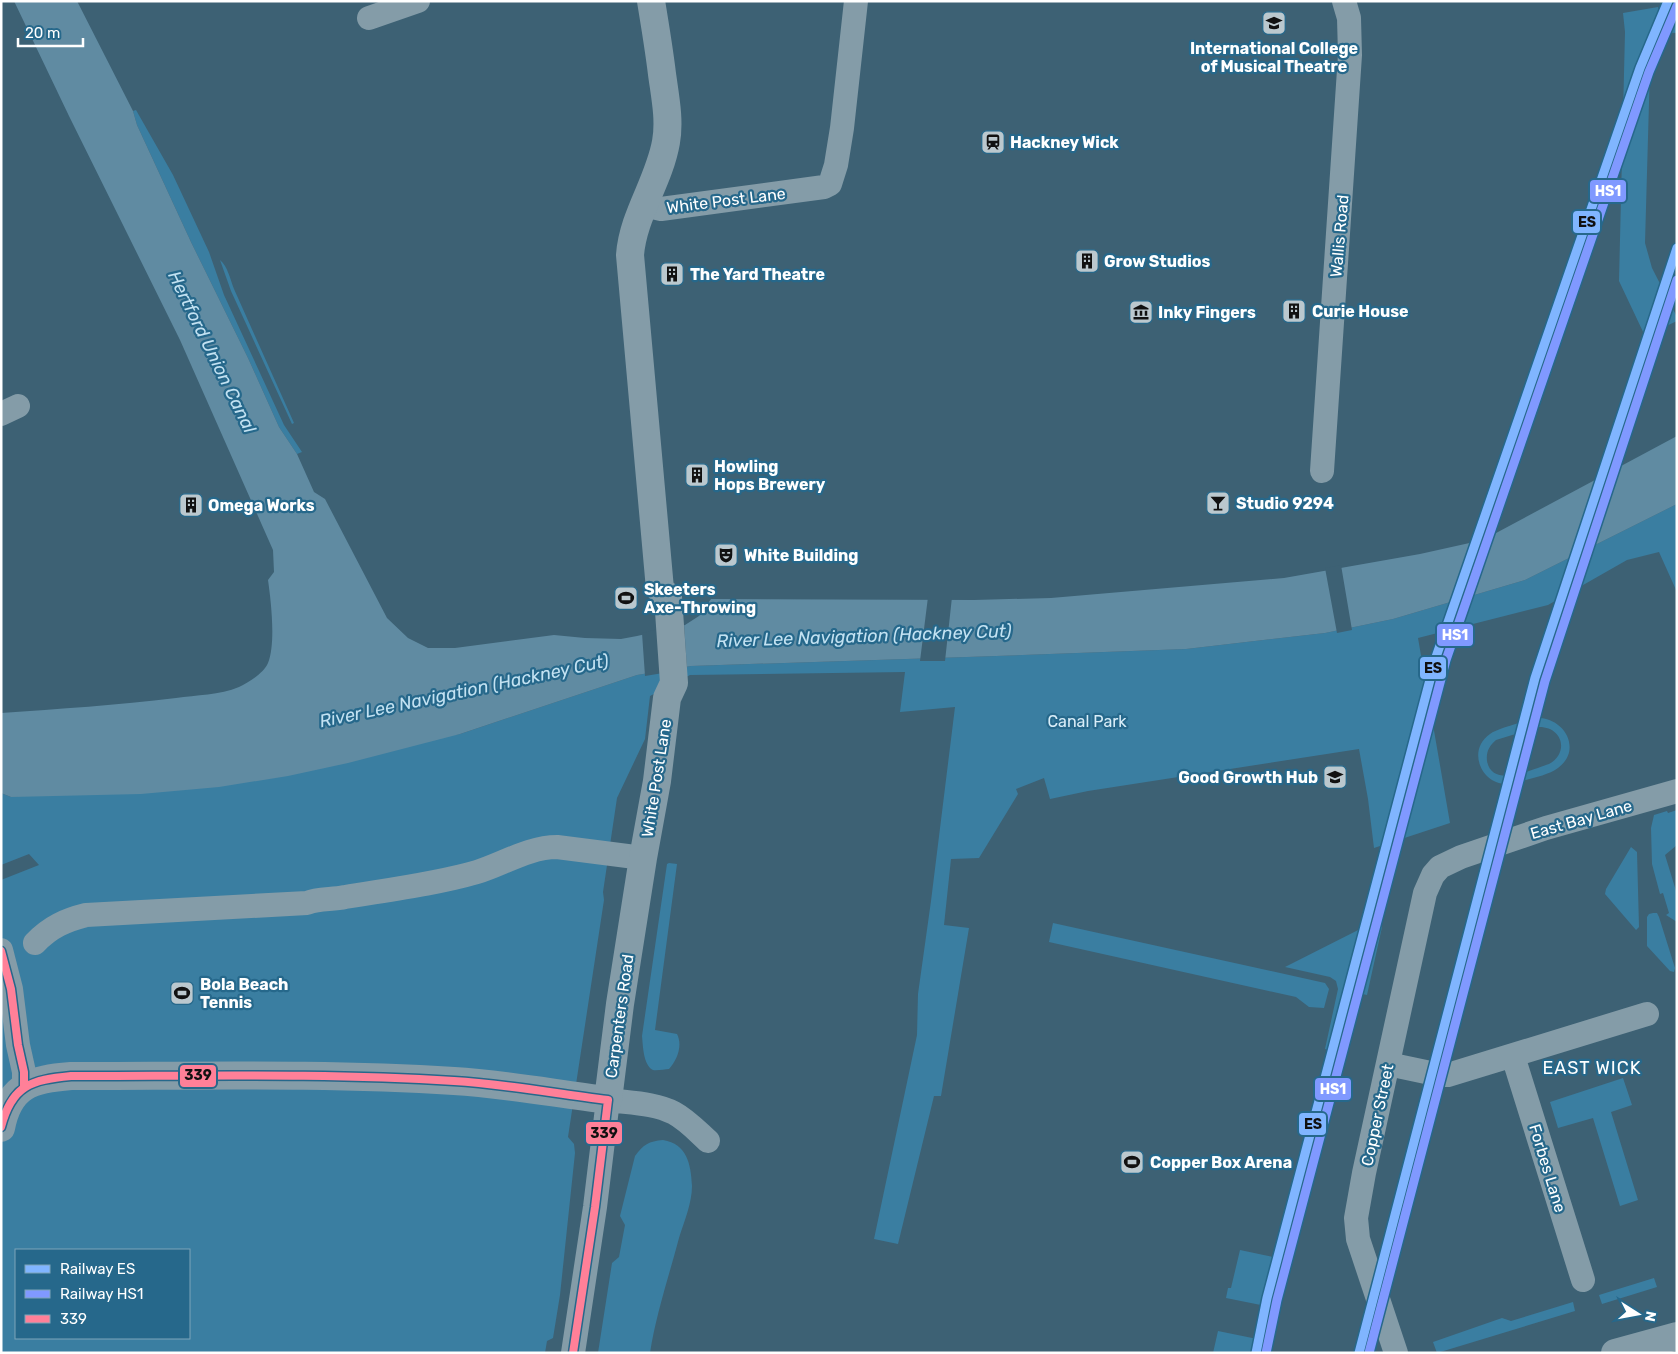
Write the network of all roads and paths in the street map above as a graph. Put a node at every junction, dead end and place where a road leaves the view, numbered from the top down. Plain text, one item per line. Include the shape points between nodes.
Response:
1 (418, 1) edge
2 (651, 1) edge
3 (856, 1) edge
4 (1344, 1) edge
5 (369, 18) dead end
6 (644, 205) junction
7 (1322, 471) dead end
8 (1677, 791) edge
9 (643, 858) junction
10 (1433, 875) joint
11 (36, 943) dead end
12 (1, 950) edge
13 (1648, 1014) dead end
14 (1513, 1056) junction
15 (1388, 1064) junction
16 (24, 1086) junction
17 (608, 1100) junction
18 (1, 1128) edge
19 (708, 1141) dead end
20 (1583, 1280) dead end
21 (1677, 1336) edge
22 (573, 1353) edge
23 (1396, 1353) edge
24 (1615, 1353) edge

1 - 5 street
2 - 6 street via 668,130 661,163
3 - 6 street, White Post Lane via 842,128 830,184 661,209
4 - 7 street, Wallis Road via 1349,18 1350,55
6 - 9 street, White Post Lane via 631,238 630,255 660,589 668,597 662,625 667,689 664,738
8 - 10 street, East Bay Lane via 1546,828 1461,857 1440,867
9 - 11 street via 543,848 477,872 307,903 86,915 55,926
9 - 17 street, Carpenters Road
10 - 15 street, Copper Street via 1425,893
12 - 16 street via 11,989
13 - 14 street
14 - 15 street via 1444,1075
14 - 20 street, Forbes Lane
15 - 23 street, Copper Street via 1356,1218 1358,1239
16 - 17 street via 43,1079 71,1076 316,1076 455,1081
16 - 18 street via 9,1103
17 - 19 street via 669,1111
17 - 22 street, Carpenters Road
21 - 24 street

